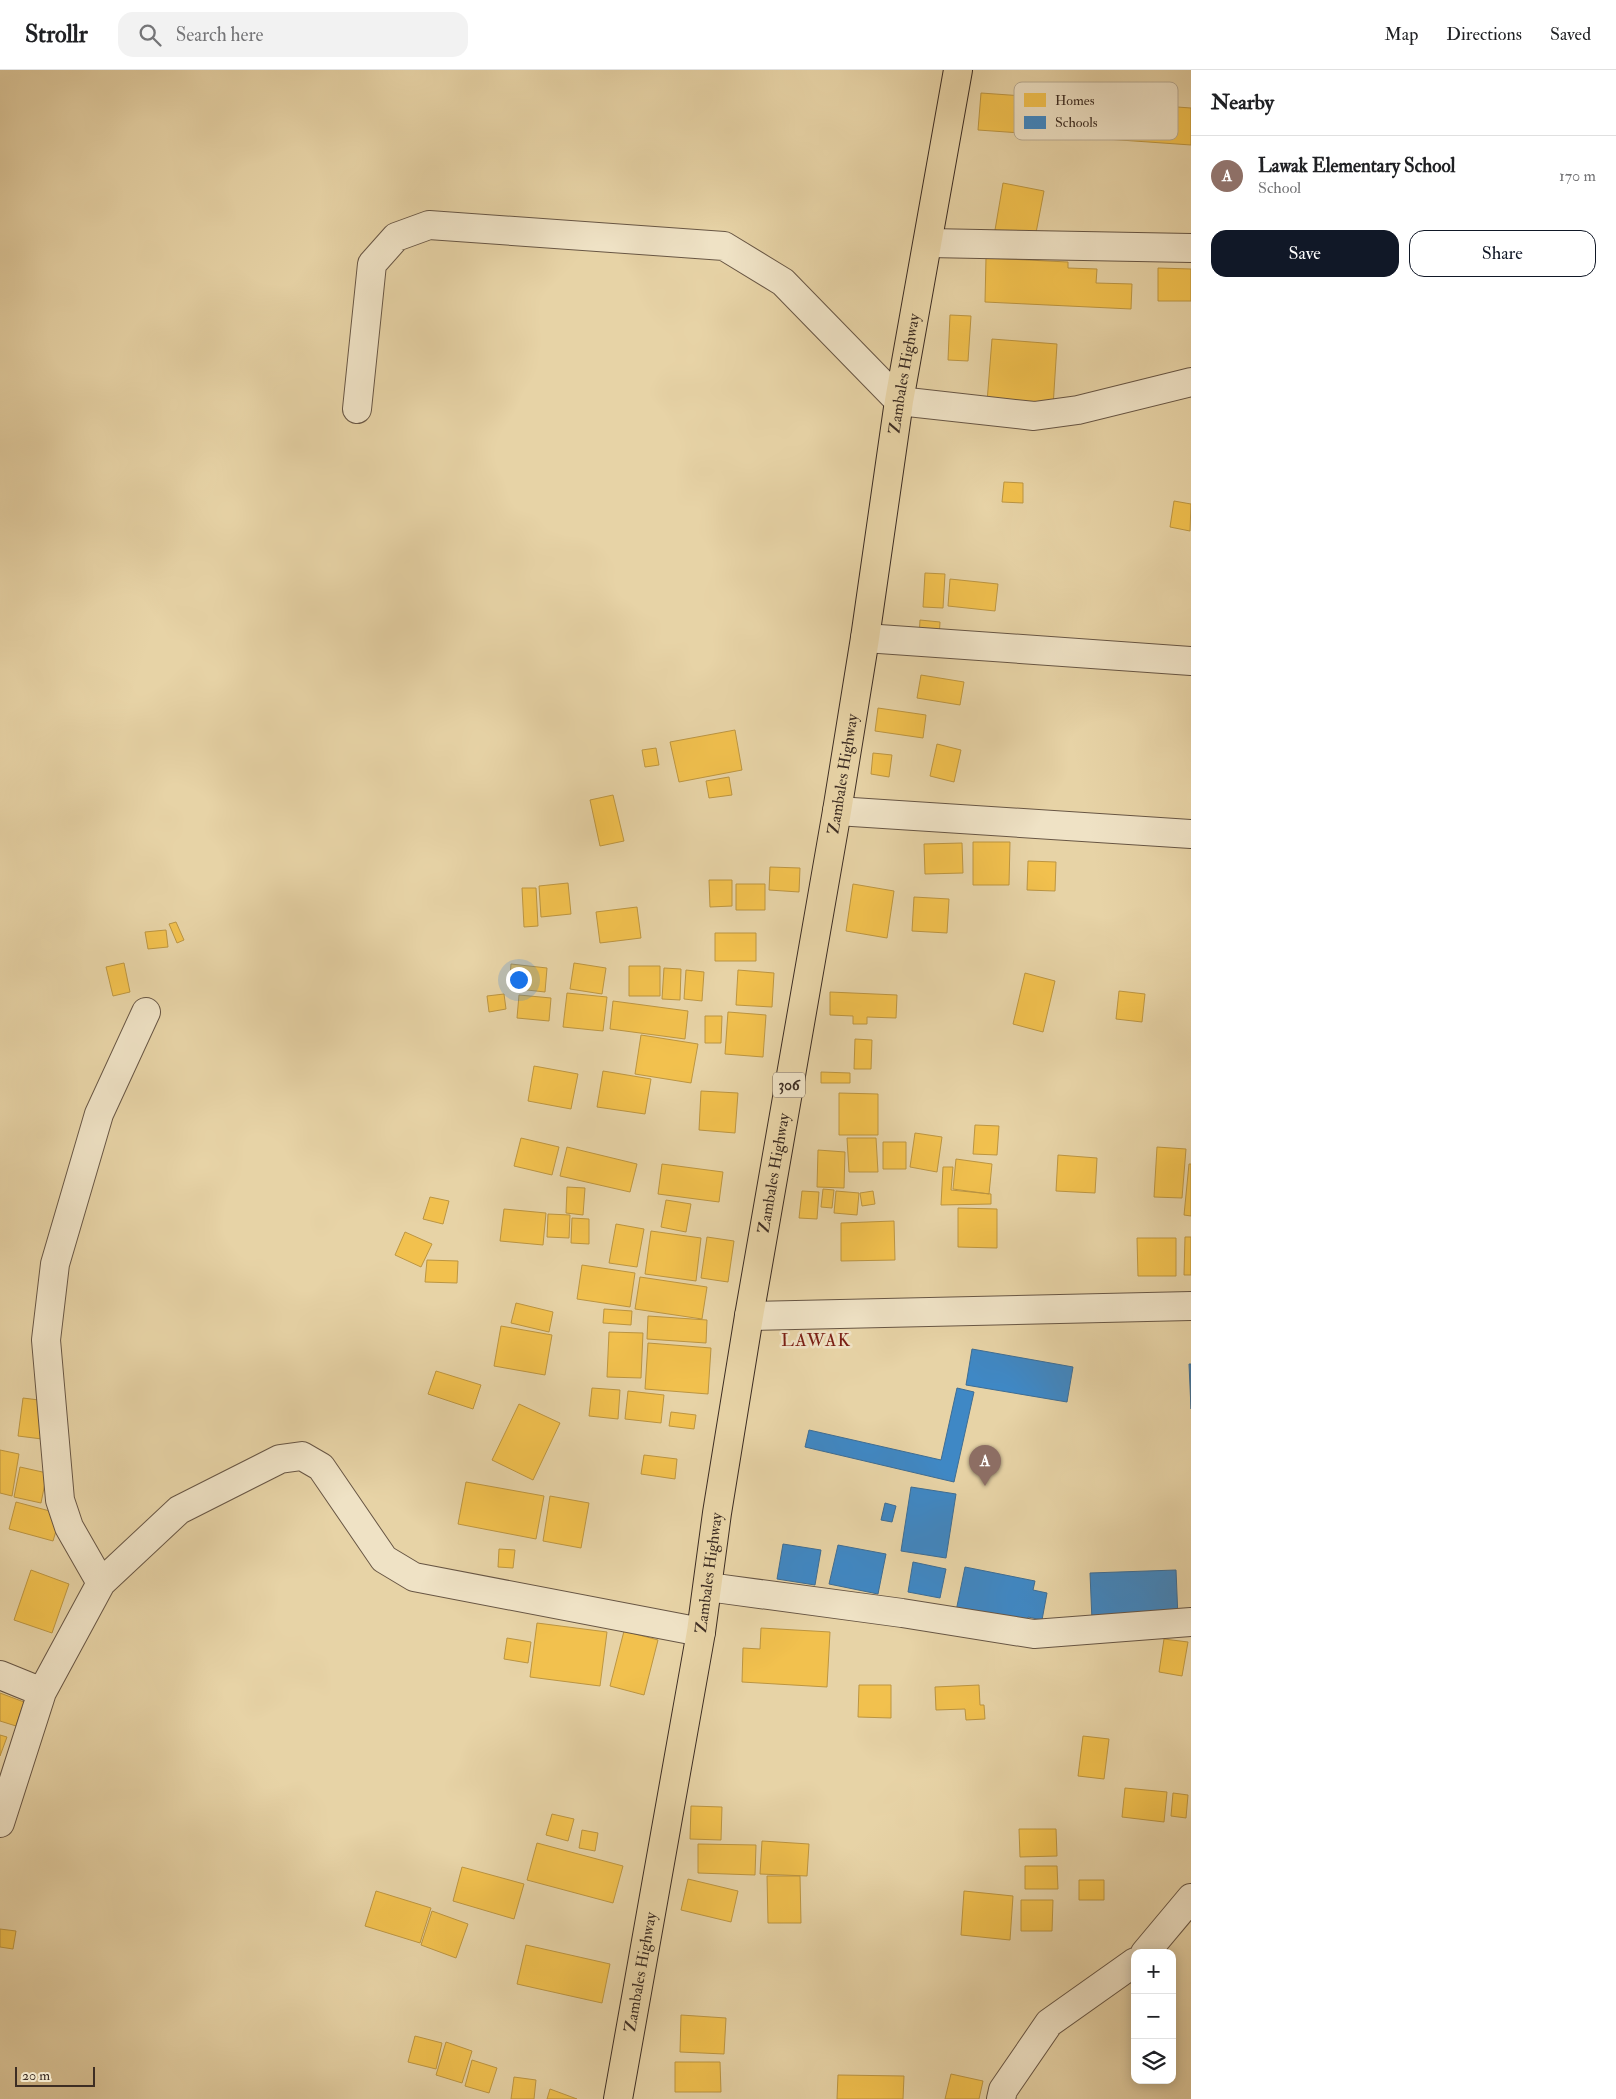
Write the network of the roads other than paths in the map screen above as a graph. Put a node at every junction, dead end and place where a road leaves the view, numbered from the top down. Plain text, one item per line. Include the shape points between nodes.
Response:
1 (958, 70) edge
2 (929, 243) junction
3 (1191, 248) edge
4 (1191, 382) edge
5 (899, 401) junction
6 (357, 409) dead end
7 (865, 638) junction
8 (1191, 661) edge
9 (837, 811) junction
10 (1191, 834) edge
11 (146, 1012) dead end
12 (1191, 1306) edge
13 (749, 1316) junction
14 (102, 1583) junction
15 (708, 1587) junction
16 (1191, 1622) edge
17 (701, 1632) junction
18 (0, 1675) edge
19 (42, 1692) junction
20 (0, 1823) edge
21 (1191, 1898) edge
22 (1148, 1949) edge
23 (1131, 1965) edge
24 (618, 2099) edge
25 (1001, 2099) edge

1 - 2 main road, Zambales Highway / 306
2 - 3 street
2 - 5 main road, Zambales Highway / 306
4 - 5 street via 1078,410 1034,416
5 - 6 street via 783,282 724,246 428,225 396,237 372,264
5 - 7 main road, Zambales Highway / 306
7 - 8 street
7 - 9 main road, Zambales Highway / 306
9 - 10 street
9 - 13 main road, Zambales Highway / 306
11 - 14 street via 99,1114 55,1264 46,1340 60,1500 69,1527
12 - 13 street
13 - 15 main road, Zambales Highway / 306
14 - 17 street via 179,1510 280,1459 302,1456 321,1467 384,1559 414,1577
14 - 19 street
15 - 16 street via 1034,1634
15 - 17 main road, Zambales Highway / 306
17 - 24 main road, Zambales Highway / 306
18 - 19 street
19 - 20 street
21 - 22 street
23 - 25 street via 1049,2023 1003,2090

